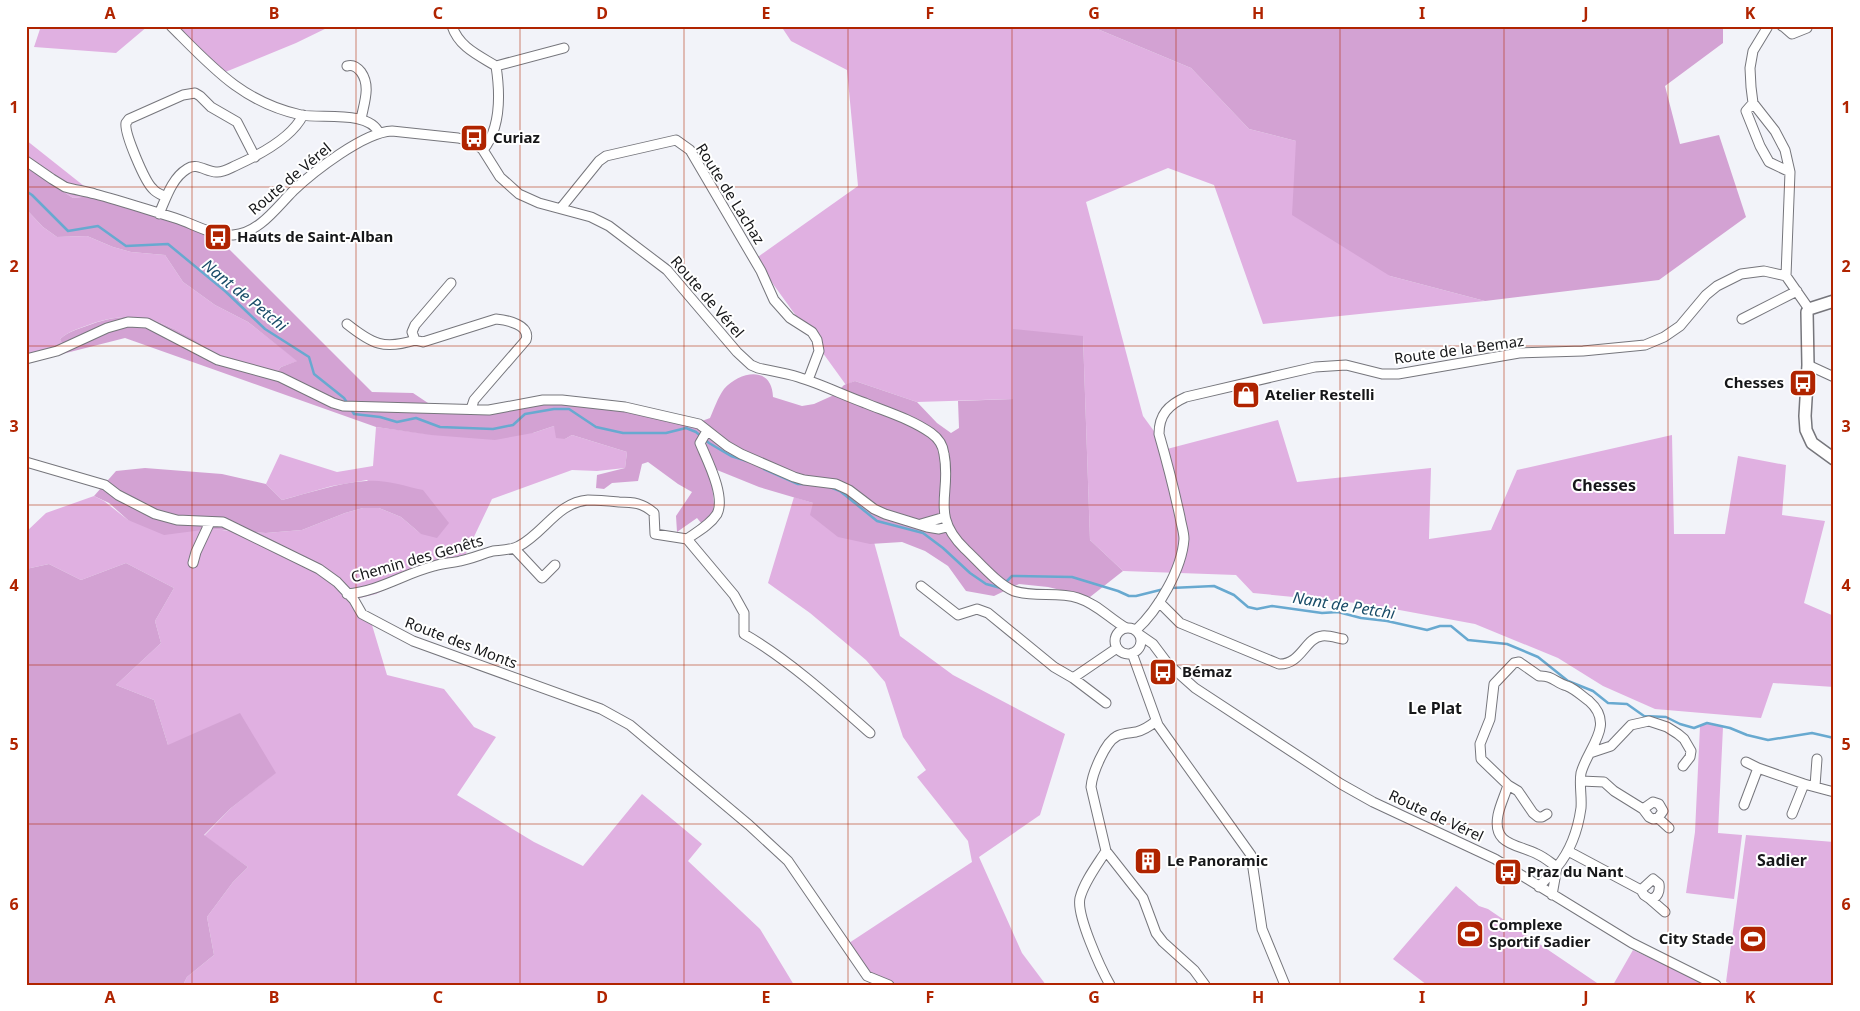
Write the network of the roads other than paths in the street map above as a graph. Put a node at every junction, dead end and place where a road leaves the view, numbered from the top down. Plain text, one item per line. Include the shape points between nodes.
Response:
1 (171, 26) edge
2 (452, 26) edge
3 (1782, 26) edge
4 (1769, 27) edge
5 (1806, 28) dead end
6 (564, 48) dead end
7 (347, 66) dead end
8 (496, 66) junction
9 (1753, 103) junction
10 (303, 115) junction
11 (361, 119) junction
12 (380, 133) junction
13 (483, 150) junction
14 (255, 157) junction
15 (26, 161) edge
16 (1790, 172) junction
17 (166, 197) junction
18 (561, 208) junction
19 (159, 214) junction
20 (1786, 276) junction
21 (451, 283) dead end
22 (1797, 291) junction
23 (1834, 301) edge
24 (1809, 310) junction
25 (1742, 319) dead end
26 (347, 324) dead end
27 (415, 340) junction
28 (26, 358) edge
29 (1808, 365) junction
30 (1834, 377) edge
31 (808, 380) junction
32 (471, 409) junction
33 (704, 436) junction
34 (1834, 460) edge
35 (26, 462) edge
36 (945, 517) junction
37 (210, 522) junction
38 (918, 524) junction
39 (947, 527) junction
40 (687, 539) junction
41 (514, 548) junction
42 (193, 563) dead end
43 (555, 565) dead end
44 (921, 586) dead end
45 (347, 594) junction
46 (1159, 602) junction
47 (1090, 603) junction
48 (1126, 628) junction
49 (1138, 632) junction
50 (1116, 636) junction
51 (1343, 639) dead end
52 (1117, 648) junction
53 (1135, 651) junction
54 (1158, 653) junction
55 (1073, 678) junction
56 (1106, 703) dead end
57 (1156, 721) junction
58 (870, 733) dead end
59 (1590, 753) junction
60 (1817, 759) dead end
61 (1746, 762) dead end
62 (1683, 766) dead end
63 (1758, 768) junction
64 (1581, 782) junction
65 (1804, 784) junction
66 (1508, 785) junction
67 (1815, 786) junction
68 (1834, 792) edge
69 (1744, 804) dead end
70 (1643, 809) junction
71 (1547, 814) dead end
72 (1792, 814) dead end
73 (1658, 818) junction
74 (1669, 828) dead end
75 (1106, 851) junction
76 (1568, 852) junction
77 (1557, 867) junction
78 (1539, 887) junction
79 (1641, 890) junction
80 (1552, 895) junction
81 (1650, 899) junction
82 (1666, 912) dead end
83 (1711, 983) edge
84 (889, 985) edge
85 (1110, 985) edge
86 (1205, 985) edge
87 (1285, 985) edge

1 - 10 street via 232,84 268,105
2 - 8 street via 456,37 468,49
3 - 5 street via 1792,34
4 - 9 street via 1753,51 1750,68
6 - 8 street
7 - 11 street via 356,67 367,82
8 - 13 street via 498,115
9 - 16 street via 1775,131 1785,150
9 - 16 street via 1746,111 1760,146 1769,162
10 - 11 street
10 - 14 street via 279,141
11 - 12 street via 375,126
12 - 13 street, Route de Vérel via 392,131 468,140
12 - 19 street, Route de Vérel via 337,156 250,230 232,235 220,234
13 - 18 street, Route de Vérel via 494,170 519,194
14 - 17 street via 222,172 214,173 194,166 187,168
14 - 17 street via 236,122 195,94 183,95 129,119 127,135 148,182 153,190
15 - 19 street, Route de Vérel via 65,187
16 - 20 street
17 - 19 street
18 - 31 street, Route de Vérel via 609,226 667,270 751,365
18 - 31 street, Route de Lachaz via 606,156 676,140 690,150 761,271 774,300 817,340 819,351
20 - 22 street
20 - 46 street, Route de la Bemaz via 1764,271 1741,274 1706,295 1680,326 1664,337 1639,346 1519,353 1398,374 1382,374 1346,365 1315,367 1176,401 1167,408 1159,425 1159,434 1184,539 1178,564
21 - 27 street via 415,325 412,332
22 - 24 street
22 - 25 street
23 - 24 main road
24 - 29 main road via 1806,319
26 - 27 street via 374,342 399,345
27 - 32 street via 424,342 496,319 518,325 526,331 526,340 474,400
28 - 32 street via 57,351 107,328 128,322 147,323 218,360 280,377 343,406
29 - 30 street
29 - 34 main road via 1806,430 1812,443
31 - 36 street, Route de Vérel via 894,414 936,437 946,464
32 - 33 street via 489,410 524,402 562,400 625,407 699,424
33 - 38 street via 778,471 804,480 836,484 874,509
33 - 40 street via 720,500 717,513 707,525
35 - 37 street, Route des Monts via 105,485 155,514 177,520
36 - 38 street
36 - 39 street, Route de Vérel
37 - 42 street
37 - 45 street, Route des Monts via 223,522 319,569
38 - 39 street via 935,529
39 - 47 street, Route de Vérel via 965,549 1014,591 1072,596
40 - 41 street, Chemin des Genêts via 655,534 654,513 638,503 587,500 572,504 556,514 534,536
40 - 58 street via 734,595 744,614 744,634 785,662
41 - 43 street via 542,578
41 - 45 street, Chemin des Genêts via 435,565 365,592
44 - 55 street via 958,615 977,609 988,613 1054,667
45 - 84 street, Route des Monts via 362,614 412,641 601,709 630,725 788,861 867,976
46 - 49 street, Route de la Bemaz
46 - 51 street via 1180,623 1279,664 1293,661 1322,636
47 - 48 street, Route de Vérel
47 - 50 street
48 - 49 street
48 - 50 street
49 - 53 street via 1142,642
49 - 54 street, Route de Vérel via 1153,644
50 - 52 street
52 - 53 street via 1124,653
52 - 55 street
53 - 54 street via 1147,648
53 - 57 street
54 - 78 street, Route de Vérel via 1194,688 1341,784 1480,851
55 - 56 street
57 - 75 street via 1143,730 1115,737 1093,776 1091,787
57 - 87 street via 1251,855 1262,929
59 - 62 street via 1611,746 1631,725 1650,721 1668,727 1684,739 1691,751
59 - 64 street
59 - 66 street via 1600,729 1601,718 1596,708 1573,688 1547,676 1539,676 1519,662 1494,684 1490,719 1480,744 1481,759
60 - 67 street
61 - 63 street
63 - 65 street
63 - 69 street
64 - 70 street via 1604,782 1614,792
64 - 76 street via 1578,825
65 - 67 street
65 - 72 street
66 - 71 street via 1518,791 1538,817
66 - 77 street via 1498,814 1497,825 1502,839 1509,845 1538,854
67 - 68 street
70 - 73 street via 1648,817
70 - 73 street via 1656,802 1662,811
73 - 74 street
75 - 85 street via 1082,893 1080,907
75 - 86 street via 1143,898 1156,933
76 - 77 street
76 - 79 street
77 - 78 street
77 - 80 street
78 - 80 street, Route de Vérel
79 - 81 street
79 - 81 street via 1651,880 1657,880 1659,892
80 - 83 street, Route de Vérel
81 - 82 street

